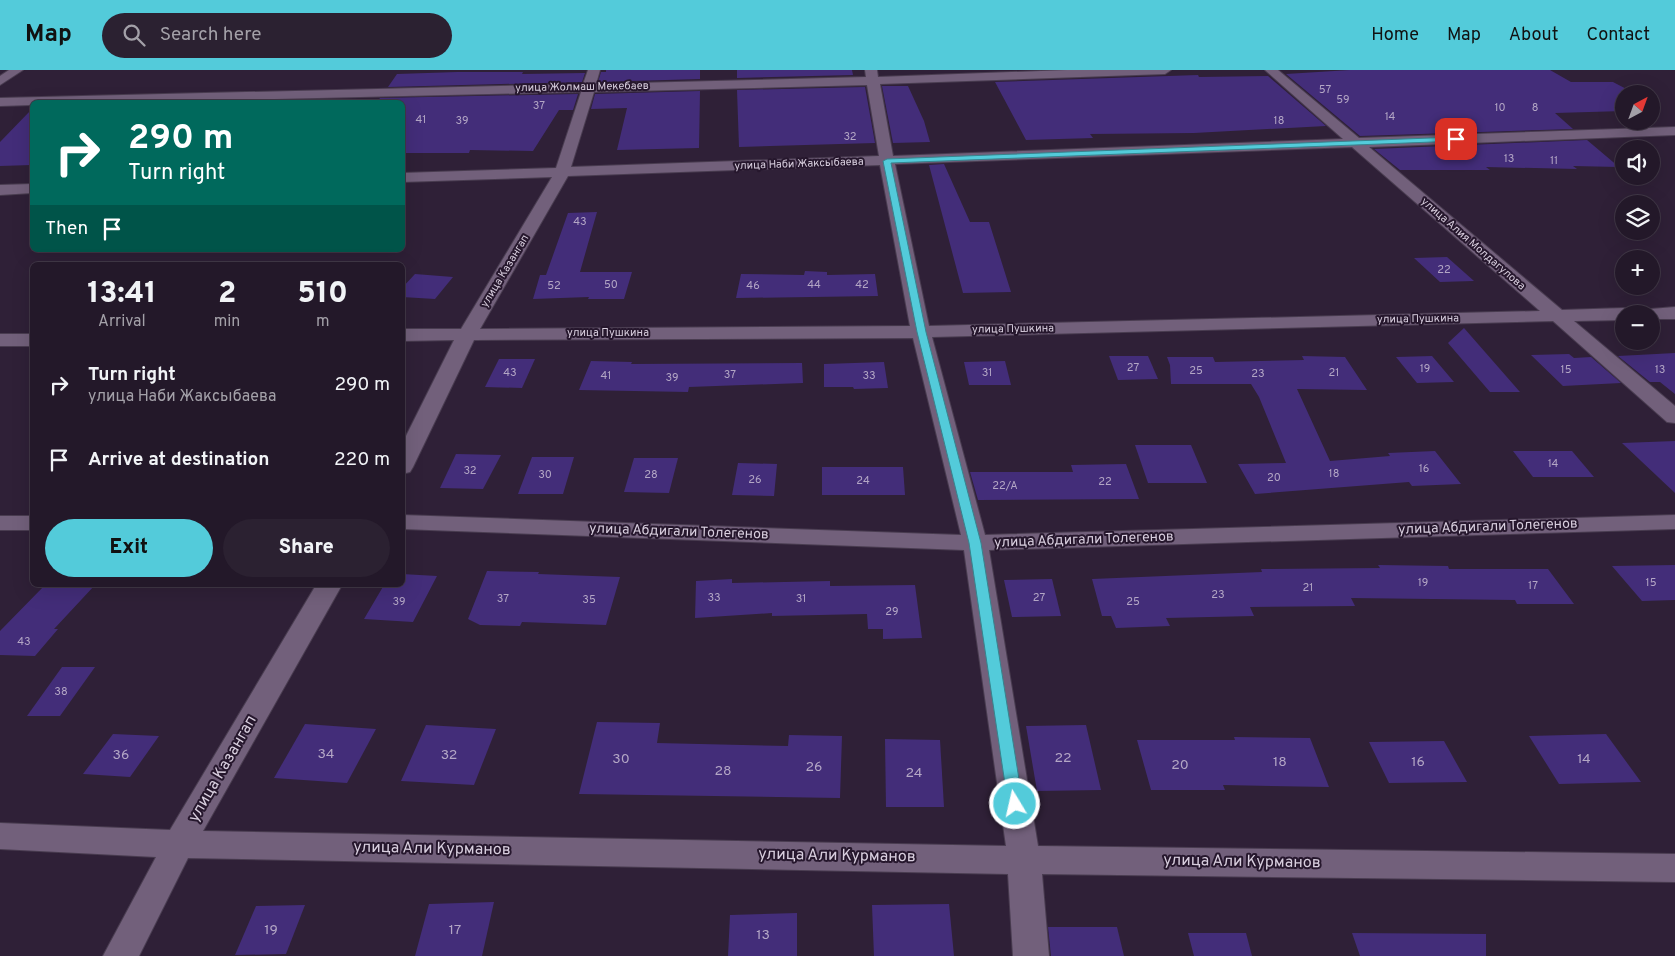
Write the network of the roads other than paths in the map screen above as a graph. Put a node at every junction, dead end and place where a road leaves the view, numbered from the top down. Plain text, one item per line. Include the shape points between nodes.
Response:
1 (17, 70) edge
2 (594, 70) edge
3 (1165, 70) edge
4 (1271, 70) edge
5 (871, 76) edge
6 (0, 81) edge
7 (588, 87) junction
8 (78, 100) edge
9 (30, 101) edge
10 (0, 102) edge
11 (1675, 131) edge
12 (1356, 143) junction
13 (887, 161) junction
14 (562, 174) junction
15 (405, 178) edge
16 (30, 189) edge
17 (0, 190) edge
18 (1675, 313) edge
19 (1615, 314) edge
20 (1660, 314) edge
21 (1557, 316) junction
22 (921, 332) junction
23 (467, 334) junction
24 (405, 335) edge
25 (0, 340) edge
26 (30, 340) edge
27 (1675, 417) edge
28 (405, 460) edge
29 (405, 522) edge
30 (1675, 522) edge
31 (0, 523) edge
32 (30, 523) edge
33 (975, 543) junction
34 (328, 587) edge
35 (0, 836) edge
36 (179, 844) junction
37 (1024, 860) junction
38 (1675, 868) edge
39 (121, 956) edge
40 (1030, 956) edge

1 - 6 street
2 - 7 street, улица Казангап
3 - 5 street, улица Жолмаш Мекебаев
4 - 12 street, улица Алия Молдагулова
5 - 7 street, улица Жолмаш Мекебаев
5 - 13 street
7 - 8 street, улица Жолмаш Мекебаев
7 - 14 street, улица Казангап
9 - 10 street, улица Жолмаш Мекебаев
11 - 12 street, улица Наби Жаксыбаева
12 - 13 street, улица Наби Жаксыбаева
12 - 21 street, улица Алия Молдагулова
13 - 14 street, улица Наби Жаксыбаева
13 - 22 street
14 - 15 street, улица Наби Жаксыбаева
14 - 23 street, улица Казангап
16 - 17 street
18 - 20 street
19 - 21 street, улица Пушкина
21 - 22 street, улица Пушкина
21 - 27 street, улица Алия Молдагулова
22 - 23 street, улица Пушкина
22 - 33 street
23 - 24 street, улица Пушкина
23 - 28 street, улица Казангап
25 - 26 street
29 - 33 street, улица Абдигали Толегенов
30 - 33 street, улица Абдигали Толегенов
31 - 32 street
33 - 37 street
34 - 36 street, улица Казангап
35 - 36 street, улица Али Курманов
36 - 37 street, улица Али Курманов
36 - 39 street, улица Казангап
37 - 38 street, улица Али Курманов
37 - 40 street

